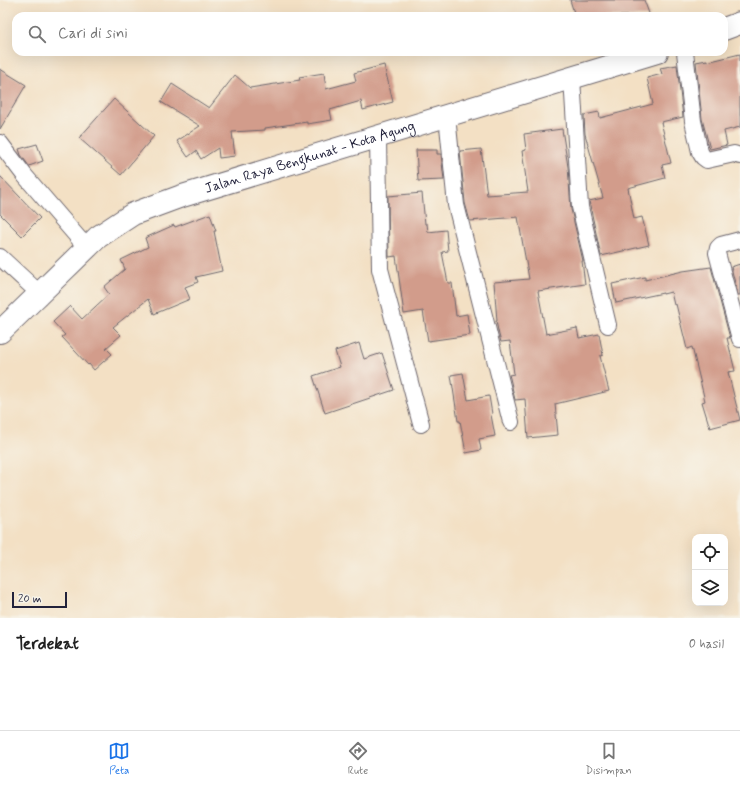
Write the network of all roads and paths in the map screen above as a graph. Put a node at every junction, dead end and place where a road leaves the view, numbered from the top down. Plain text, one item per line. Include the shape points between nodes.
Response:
1 (740, 24) edge
2 (728, 28) edge
3 (644, 56) edge
4 (685, 56) edge
5 (572, 78) junction
6 (447, 116) junction
7 (378, 137) junction
8 (0, 143) edge
9 (740, 156) edge
10 (740, 240) edge
11 (87, 248) junction
12 (0, 257) edge
13 (39, 293) junction
14 (608, 325) dead end
15 (0, 332) edge
16 (740, 339) edge
17 (511, 422) dead end
18 (421, 424) dead end

1 - 2 highway
3 - 5 highway, Jalan Raya Bengkunat - Kota Agung
4 - 9 street via 693,121 700,152 707,160 734,154
5 - 6 highway, Jalan Raya Bengkunat - Kota Agung
5 - 14 street via 580,207
6 - 7 highway, Jalan Raya Bengkunat - Kota Agung
6 - 17 street via 456,205
7 - 11 highway, Jalan Raya Bengkunat - Kota Agung via 179,197 133,214 98,237
7 - 18 street via 380,269
8 - 11 street
10 - 16 street via 722,245 717,253
11 - 13 highway, Jalan Raya Bengkunat - Kota Agung
12 - 13 street
13 - 15 highway, Jalan Raya Bengkunat - Kota Agung

